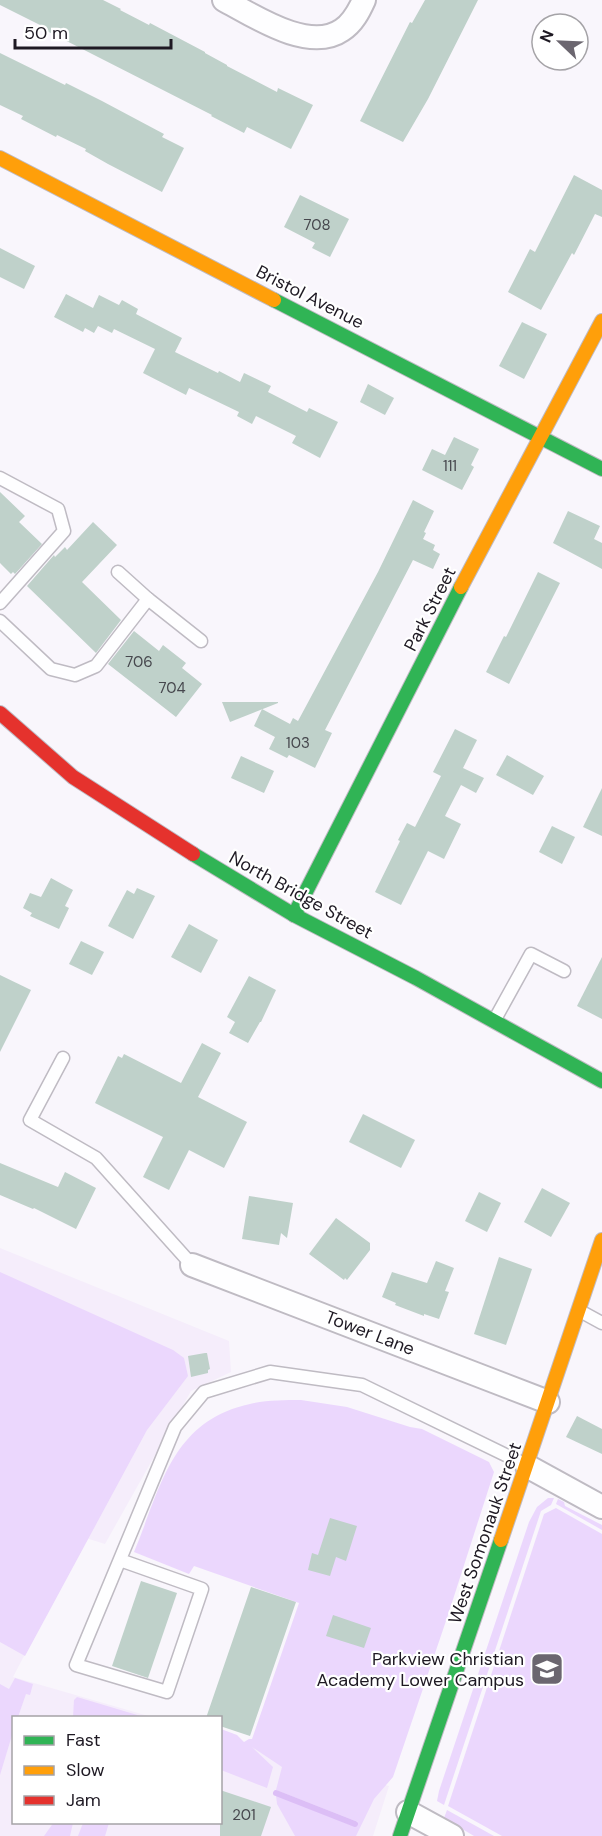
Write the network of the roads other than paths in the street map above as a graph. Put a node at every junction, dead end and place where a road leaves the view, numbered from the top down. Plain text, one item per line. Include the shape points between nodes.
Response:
1 (224, 0) edge
2 (364, 0) edge
3 (0, 158) edge
4 (602, 321) edge
5 (540, 437) junction
6 (602, 469) edge
7 (0, 478) edge
8 (118, 572) dead end
9 (148, 599) junction
10 (0, 603) edge
11 (0, 621) edge
12 (201, 641) dead end
13 (0, 713) edge
14 (294, 915) junction
15 (564, 971) dead end
16 (493, 1022) junction
17 (63, 1058) dead end
18 (602, 1081) edge
19 (602, 1240) edge
20 (192, 1265) joint
21 (579, 1311) junction
22 (602, 1323) edge
23 (548, 1402) junction
24 (527, 1466) junction
25 (602, 1507) edge
26 (120, 1560) junction
27 (408, 1812) junction
28 (400, 1836) edge
29 (452, 1836) edge

1 - 2 street via 292,34 319,38 332,36 350,24
3 - 5 main road, Bristol Avenue
4 - 5 main road, Park Street
5 - 6 main road, Bristol Avenue
5 - 14 main road, Park Street
7 - 10 lane via 58,509 64,531
8 - 9 lane
9 - 11 lane via 96,666 75,675 51,669
9 - 12 lane
13 - 14 main road, North Bridge Street via 73,777
14 - 16 main road, North Bridge Street
15 - 16 lane via 531,954
16 - 18 main road, North Bridge Street
17 - 20 lane via 30,1120 96,1158
19 - 21 main road, West Somonauk Street
20 - 23 street, Tower Lane
21 - 22 lane
21 - 23 main road, West Somonauk Street
23 - 24 main road, West Somonauk Street
24 - 25 street
24 - 26 lane via 362,1385 270,1372 204,1392 175,1427
24 - 27 main road, West Somonauk Street
26 - 26 lane via 202,1589 167,1692 76,1665
27 - 28 main road, West Somonauk Street
27 - 29 street

